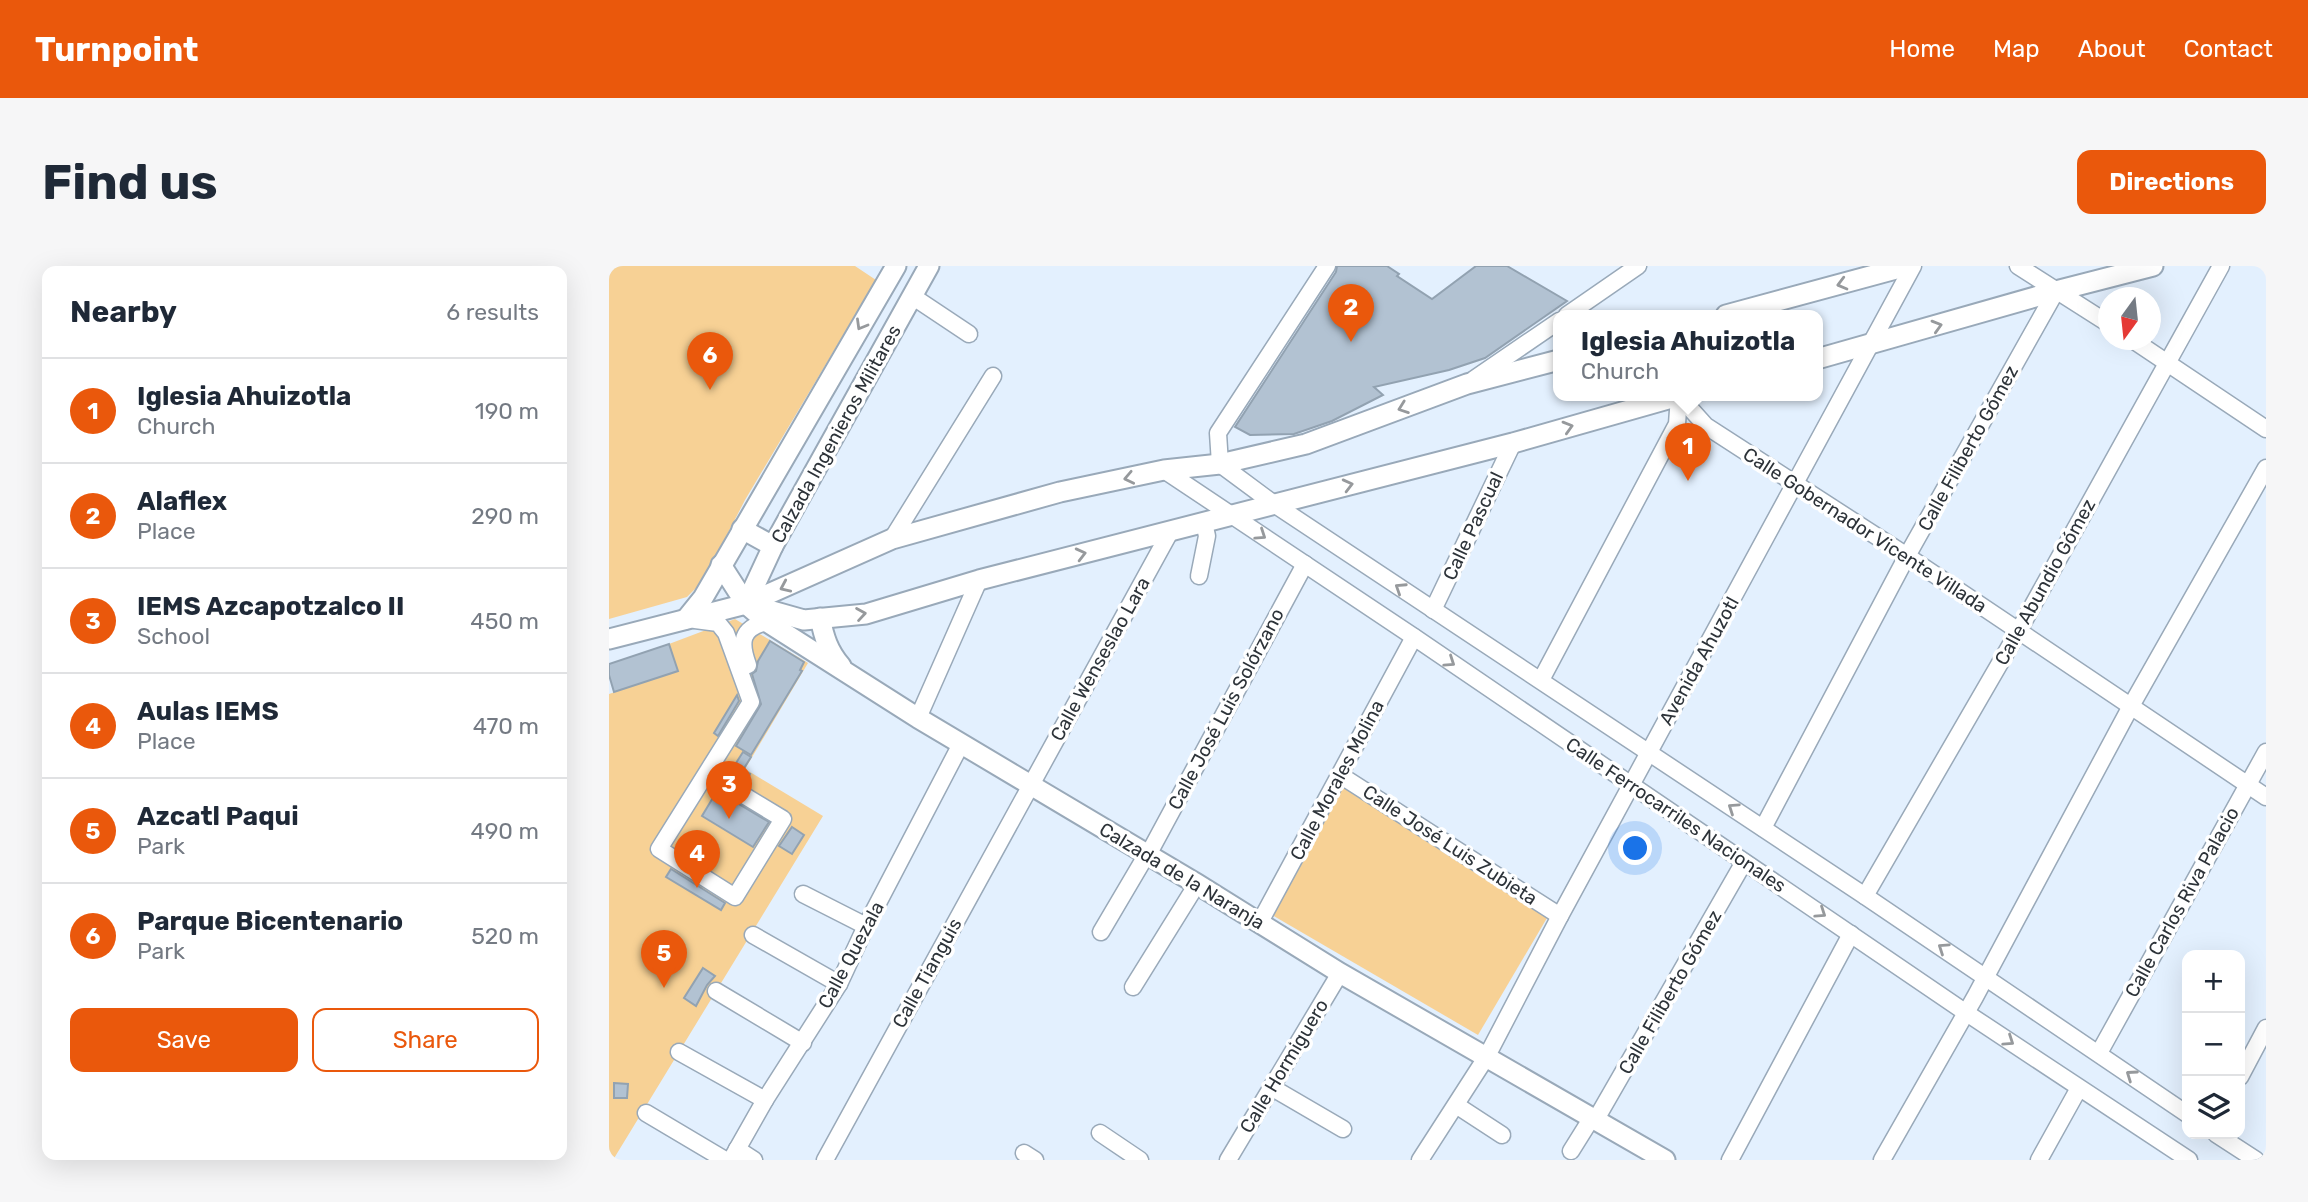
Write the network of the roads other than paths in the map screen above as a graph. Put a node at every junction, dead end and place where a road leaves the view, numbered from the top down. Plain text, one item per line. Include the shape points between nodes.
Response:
1 (896, 266) edge
2 (929, 266) edge
3 (1327, 266) edge
4 (1638, 266) edge
5 (1907, 266) edge
6 (1913, 266) edge
7 (2018, 266) edge
8 (2153, 266) edge
9 (2221, 266) edge
10 (2056, 291) junction
11 (912, 296) junction
12 (1574, 310) edge
13 (1744, 310) edge
14 (2098, 317) edge
15 (1553, 325) edge
16 (969, 334) dead end
17 (1871, 345) junction
18 (2149, 350) edge
19 (1823, 358) edge
20 (2167, 361) junction
21 (1553, 362) edge
22 (993, 376) dead end
23 (1467, 384) junction
24 (1663, 401) edge
25 (1680, 401) edge
26 (1685, 401) edge
27 (2266, 429) edge
28 (1513, 443) junction
29 (1220, 464) junction
30 (2266, 468) edge
31 (1164, 470) junction
32 (1796, 483) junction
33 (1274, 504) junction
34 (1231, 516) junction
35 (1204, 523) junction
36 (741, 529) junction
37 (1170, 532) junction
38 (892, 539) junction
39 (773, 546) junction
40 (1907, 556) junction
41 (1305, 564) junction
42 (721, 565) junction
43 (1199, 576) dead end
44 (979, 580) junction
45 (746, 604) junction
46 (1433, 610) junction
47 (687, 619) junction
48 (812, 619) junction
49 (767, 622) junction
50 (2018, 632) junction
51 (1414, 637) junction
52 (609, 639) edge
53 (800, 643) junction
54 (846, 672) junction
55 (1541, 680) junction
56 (751, 702) junction
57 (2131, 706) junction
58 (918, 718) junction
59 (961, 744) junction
60 (1650, 752) junction
61 (2266, 752) edge
62 (707, 773) junction
63 (1340, 775) junction
64 (1030, 785) junction
65 (1632, 785) junction
66 (2248, 785) junction
67 (2266, 797) edge
68 (1763, 828) junction
69 (1147, 855) junction
70 (1744, 862) junction
71 (1197, 884) junction
72 (803, 894) dead end
73 (1865, 896) junction
74 (1560, 916) junction
75 (1260, 922) junction
76 (866, 926) junction
77 (1101, 932) dead end
78 (1851, 934) junction
79 (753, 935) dead end
80 (1340, 973) junction
81 (1986, 976) junction
82 (839, 984) junction
83 (1133, 988) dead end
84 (716, 991) dead end
85 (1965, 1012) junction
86 (2266, 1028) edge
87 (803, 1043) junction
88 (679, 1052) dead end
89 (2099, 1053) junction
90 (1486, 1056) junction
91 (2241, 1076) edge
92 (1271, 1087) junction
93 (2079, 1088) junction
94 (765, 1100) junction
95 (1457, 1104) junction
96 (2182, 1111) edge
97 (646, 1112) dead end
98 (1593, 1120) junction
99 (1343, 1129) dead end
100 (1100, 1133) dead end
101 (1502, 1135) dead end
102 (2224, 1139) edge
103 (1570, 1151) dead end
104 (731, 1156) edge
105 (754, 1160) edge
106 (825, 1160) edge
107 (1140, 1160) edge
108 (1228, 1160) edge
109 (1420, 1160) edge
110 (1663, 1160) edge
111 (1730, 1160) edge
112 (1882, 1160) edge
113 (2039, 1160) edge
114 (2189, 1160) edge
115 (2256, 1160) edge

1 -> 36 main road, Calzada Ingenieros Militares
2 - 11 main road, Calzada Ingenieros Militares
3 - 29 street via 1218,433
4 - 12 street
5 -> 13 main road
6 - 17 street, Avenida Ahuzotl
7 - 10 street
8 - 10 main road
9 - 20 street, Calle Abundio Gómez
10 - 14 street
17 -> 10 main road
10 - 40 street, Calle Filiberto Gómez
11 - 16 street
11 - 39 main road, Calzada Ingenieros Militares
15 - 23 street
17 - 19 main road
17 - 32 street, Avenida Ahuzotl
18 - 20 street
20 - 27 street
20 - 50 street, Calle Abundio Gómez
21 - 23 main road
22 - 38 street
23 -> 29 main road via 1306,444
28 -> 24 main road
25 - 55 street via 1677,424
26 - 32 street, Calle Gobernador Vicente Villada via 1706,426
33 -> 28 main road
28 - 46 street, Calle Pascual
29 - 31 main road
29 - 33 street, Calle Ferrocarriles Nacionales
30 - 57 street
31 - 34 street, Calle Ferrocarriles Nacionales
31 -> 38 main road via 1060,492
32 - 40 street, Calle Gobernador Vicente Villada
32 - 60 street, Avenida Ahuzotl
33 - 34 main road
46 -> 33 street, Calle Ferrocarriles Nacionales
34 - 35 main road
34 -> 41 street, Calle Ferrocarriles Nacionales
35 - 37 main road
35 - 43 street via 1207,536
36 - 39 main road
36 - 42 main road, Calzada Ingenieros Militares
44 -> 37 main road
37 - 64 street, Calle Wenseslao Lara
38 -> 45 main road
39 - 45 main road, Calzada Ingenieros Militares
40 - 50 street, Calle Gobernador Vicente Villada
40 - 68 street, Calle Filiberto Gómez
41 - 51 street, Calle Ferrocarriles Nacionales
41 - 69 street, Calle José Luis Solórzano
42 - 45 main road, Calzada de la Naranja
42 - 47 main road, Calzada Ingenieros Militares
48 -> 44 main road via 866,614
44 - 58 street
45 - 47 main road
45 - 48 main road
45 - 49 main road, Calzada de la Naranja
46 - 55 street, Calle Ferrocarriles Nacionales
47 - 52 main road
47 - 56 street via 719,623
48 - 53 main road via 797,633
48 - 54 main road
49 - 53 main road, Calzada de la Naranja
49 - 56 street via 748,631 741,647 752,678
50 - 57 street, Calle Gobernador Vicente Villada
50 - 73 street, Calle Abundio Gómez
51 - 63 street, Calle Morales Molina
51 -> 65 street, Calle Ferrocarriles Nacionales
53 - 54 main road, Calzada de la Naranja
54 - 58 main road, Calzada de la Naranja
55 - 60 street, Calle Ferrocarriles Nacionales
56 - 62 street
57 - 66 street, Calle Gobernador Vicente Villada
57 - 81 street
58 - 59 main road, Calzada de la Naranja
59 - 64 main road, Calzada de la Naranja
59 - 76 street, Calle Quezala
60 - 65 street, Avenida Ahuzotl
68 -> 60 street, Calle Ferrocarriles Nacionales
61 - 66 street, Calle Carlos Riva Palacio
62 - 62 street via 783,819 735,897 659,849
63 - 74 street, Calle José Luis Zubieta
63 - 75 street, Calle Morales Molina
64 - 69 main road, Calzada de la Naranja
64 - 106 street, Calle Tianguis
65 - 70 street, Calle Ferrocarriles Nacionales
65 - 74 street, Avenida Ahuzotl
66 - 67 street, Calle Gobernador Vicente Villada
66 - 89 street, Calle Carlos Riva Palacio
68 - 73 street, Calle Ferrocarriles Nacionales
69 - 71 main road, Calzada de la Naranja
69 - 77 street, Calle José Luis Solórzano
70 -> 78 street, Calle Ferrocarriles Nacionales
70 - 98 street, Calle Filiberto Gómez
71 - 75 main road, Calzada de la Naranja
71 - 83 street
72 - 76 street
81 -> 73 street, Calle Ferrocarriles Nacionales
74 - 90 street, Avenida Ahuzotl
75 - 80 main road, Calzada de la Naranja
76 - 82 street, Calle Quezala
78 - 85 street, Calle Ferrocarriles Nacionales
78 - 111 street
79 - 82 street
80 - 90 main road, Calzada de la Naranja
80 - 92 street, Calle Hormiguero
81 - 85 street
81 - 89 street, Calle Ferrocarriles Nacionales
82 - 87 street, Calle Quezala
84 - 87 street
85 -> 93 street, Calle Ferrocarriles Nacionales
85 - 112 street
86 - 91 street
87 - 94 street, Calle Quezala
88 - 94 street
96 -> 89 street, Calle Ferrocarriles Nacionales
90 - 95 street, Avenida Ahuzotl
90 - 98 main road, Calzada de la Naranja
92 - 99 street
92 - 108 street, Calle Hormiguero
93 - 113 street
93 - 114 street, Calle Ferrocarriles Nacionales
94 - 104 street, Calle Quezala
95 - 101 street
95 - 109 street, Avenida Ahuzotl
97 - 104 street
98 - 103 street, Calle Filiberto Gómez
98 - 110 main road, Calzada de la Naranja
100 - 107 street
102 - 115 street
104 - 105 street

